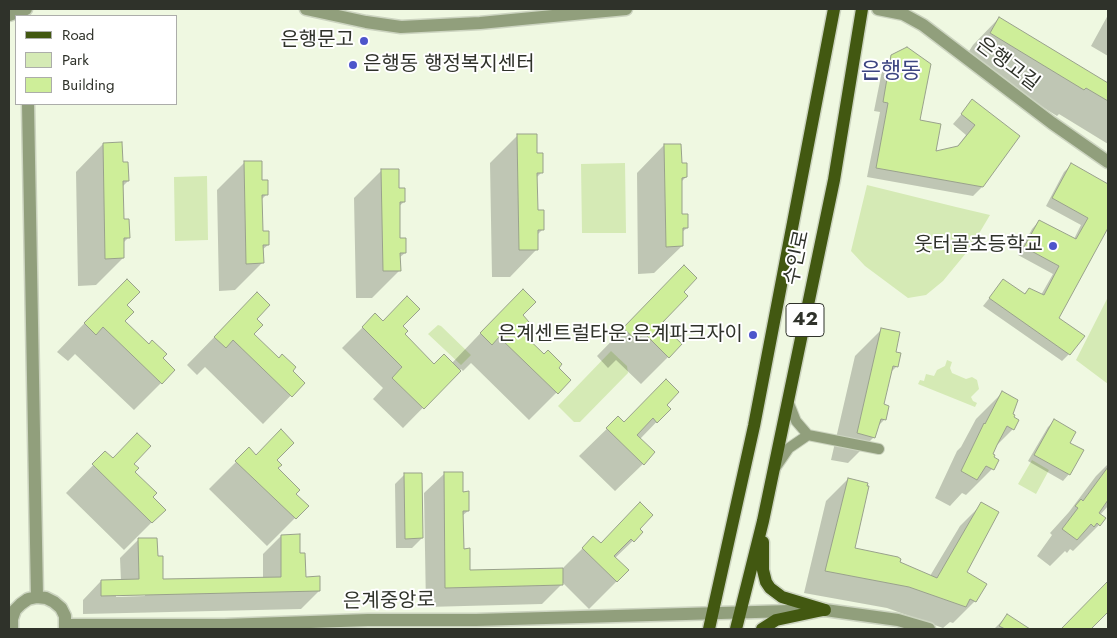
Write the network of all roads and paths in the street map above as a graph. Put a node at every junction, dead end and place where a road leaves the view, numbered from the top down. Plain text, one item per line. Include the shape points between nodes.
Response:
1 (26, 9) edge
2 (310, 9) edge
3 (626, 9) edge
4 (834, 9) edge
5 (862, 9) edge
6 (878, 9) edge
7 (9, 15) edge
8 (28, 105) edge
9 (1108, 162) edge
10 (788, 401) junction
11 (808, 435) junction
12 (879, 449) dead end
13 (773, 471) junction
14 (763, 521) junction
15 (37, 597) junction
16 (825, 610) junction
17 (739, 613) junction
18 (712, 614) junction
19 (368, 624) edge
20 (66, 627) edge
21 (10, 628) edge
22 (708, 629) edge
23 (736, 629) edge
24 (762, 629) edge
25 (929, 629) edge

1 - 7 street
2 - 3 street via 366,22 409,27
4 - 18 main road, 수인로 / 42 via 756,417
5 - 10 main road, 수인로 / 42 via 834,180
6 - 9 street, 은행고길 via 903,14 923,25
8 - 15 street
10 - 11 street via 796,421
10 - 13 main road, 수인로 / 42
11 - 12 street
11 - 13 street via 789,448
13 - 14 main road, 수인로 / 42
14 - 16 main road via 763,570 770,588 782,597
14 - 17 main road, 수인로 / 42
15 - 20 street via 46,598 61,608
15 - 21 street via 28,599 15,610
16 - 17 street, 은계중앙로
16 - 24 main road via 776,620
16 - 25 street via 898,620
17 - 18 street, 은계중앙로
17 - 23 main road, 수인로 / 42
18 - 19 street, 은계중앙로
18 - 22 main road, 수인로 / 42
19 - 20 street, 은계중앙로

